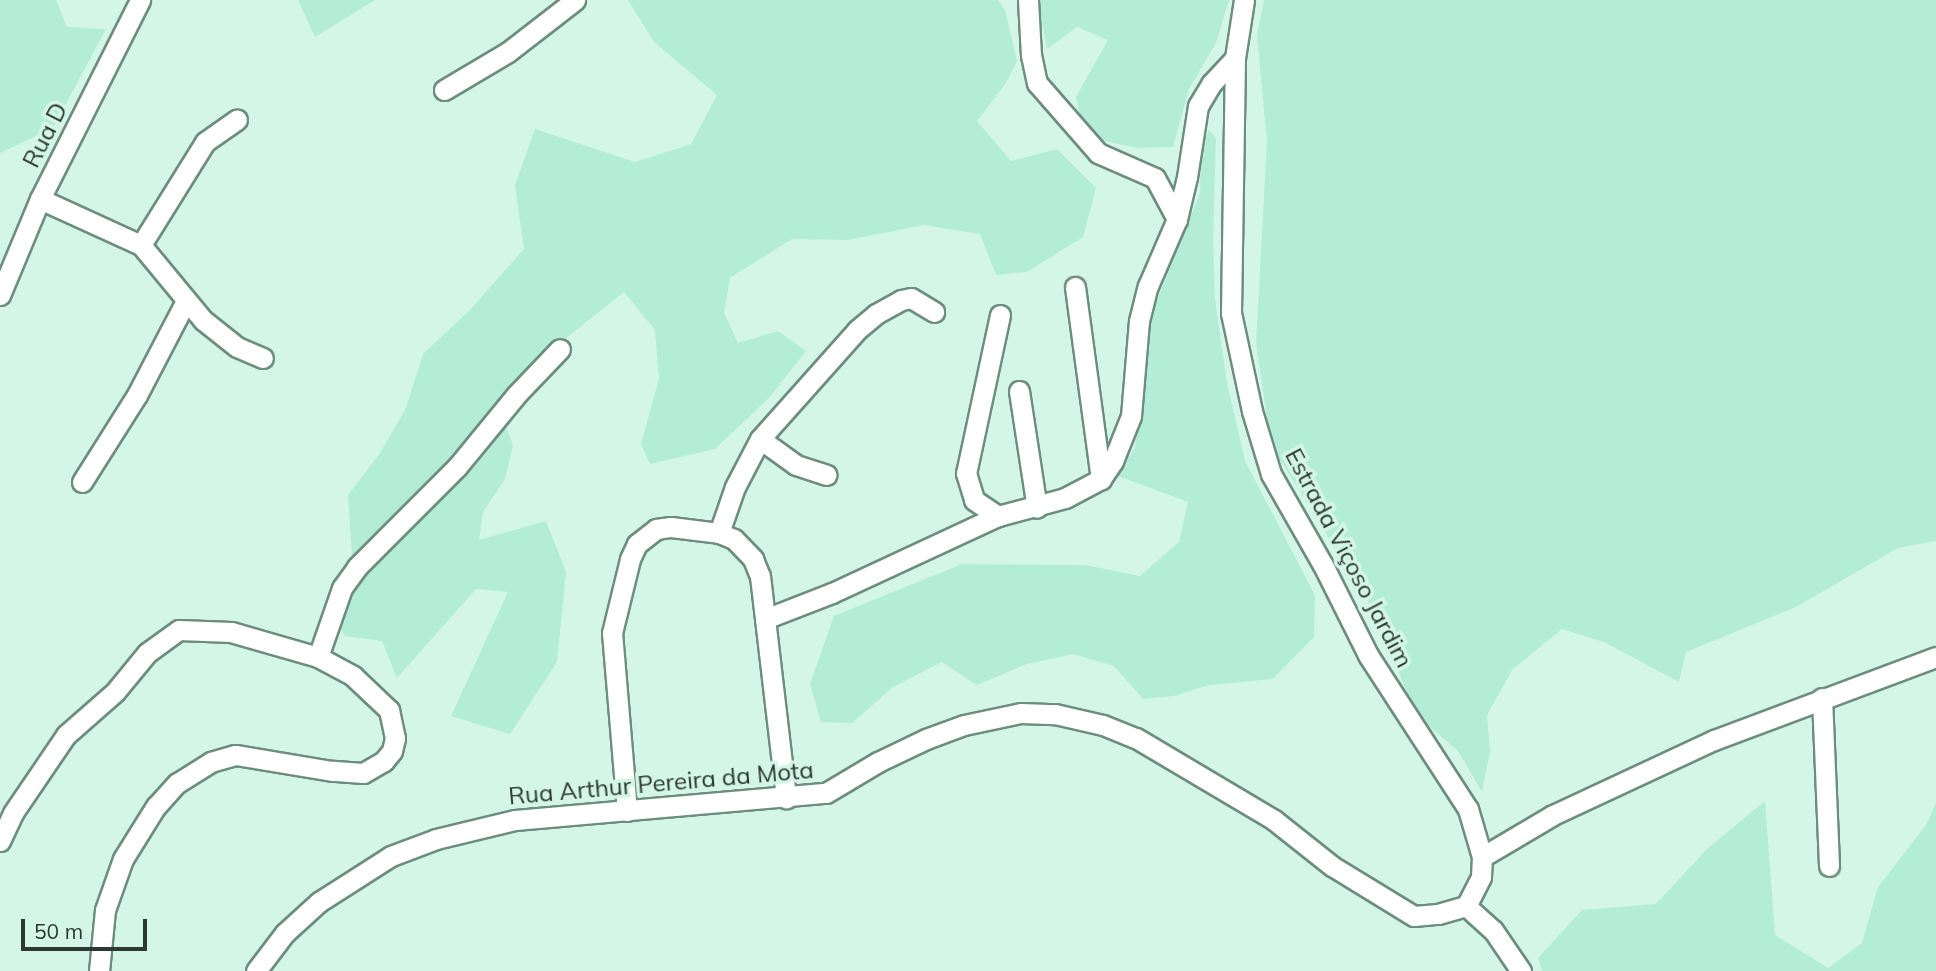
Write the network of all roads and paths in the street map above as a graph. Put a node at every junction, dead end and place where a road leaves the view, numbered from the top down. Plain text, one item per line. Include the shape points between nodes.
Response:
1 (140, 0) edge
2 (575, 0) edge
3 (1028, 0) edge
4 (1244, 0) edge
5 (1235, 58) junction
6 (444, 90) dead end
7 (237, 120) dead end
8 (40, 199) junction
9 (1177, 219) junction
10 (141, 245) junction
11 (1075, 287) dead end
12 (0, 295) edge
13 (186, 301) junction
14 (934, 312) dead end
15 (1000, 315) dead end
16 (560, 349) dead end
17 (263, 358) dead end
18 (1019, 391) dead end
19 (760, 439) junction
20 (826, 475) dead end
21 (1101, 479) junction
22 (82, 482) dead end
23 (1037, 508) junction
24 (998, 516) junction
25 (719, 533) junction
26 (765, 619) junction
27 (318, 657) junction
28 (1936, 657) edge
29 (1822, 698) junction
30 (786, 798) junction
31 (627, 811) junction
32 (0, 841) edge
33 (1482, 857) junction
34 (1829, 866) dead end
35 (1466, 906) junction
36 (99, 971) edge
37 (256, 971) edge
38 (1521, 971) edge

1 - 8 street, Rua D
2 - 6 street via 508,52
3 - 9 street via 1037,83 1098,153 1155,177
4 - 5 street, Estrada Viçoso Jardim
5 - 9 street via 1198,106
5 - 33 street, Estrada Viçoso Jardim via 1231,313 1248,398 1271,474 1368,654 1468,809
7 - 10 street via 205,142
8 - 10 street
8 - 12 street, Rua D
9 - 21 street via 1148,286 1139,321 1131,416
10 - 13 street
11 - 21 street
13 - 17 street via 237,347
13 - 22 street via 137,395
14 - 19 street via 911,298 876,314
15 - 24 street via 967,473 974,500
16 - 27 street via 457,467 357,566 342,588
18 - 23 street
19 - 20 street via 796,465
19 - 25 street via 735,487
21 - 23 street
23 - 24 street
24 - 26 street
25 - 26 street via 734,539 753,559 760,576
25 - 31 street via 656,529 644,536 630,559 612,633
26 - 30 street
27 - 32 street via 231,632 179,630 147,653 115,692 66,735 13,813
27 - 36 street via 353,676 389,710 395,738 392,751 363,773 235,755 185,777 156,806 123,859 105,910
28 - 29 street
29 - 33 street via 1651,768 1553,815
29 - 34 street
30 - 31 street, Rua Arthur Pereira da Mota
30 - 35 street, Rua Arthur Pereira da Mota via 826,793 878,762 964,725 1021,713 1055,714 1136,737 1274,820 1332,866 1414,916
31 - 37 street, Rua Arthur Pereira da Mota via 502,822 391,856 319,902 285,933
33 - 35 street, Estrada Viçoso Jardim via 1481,877
35 - 38 street via 1493,930

